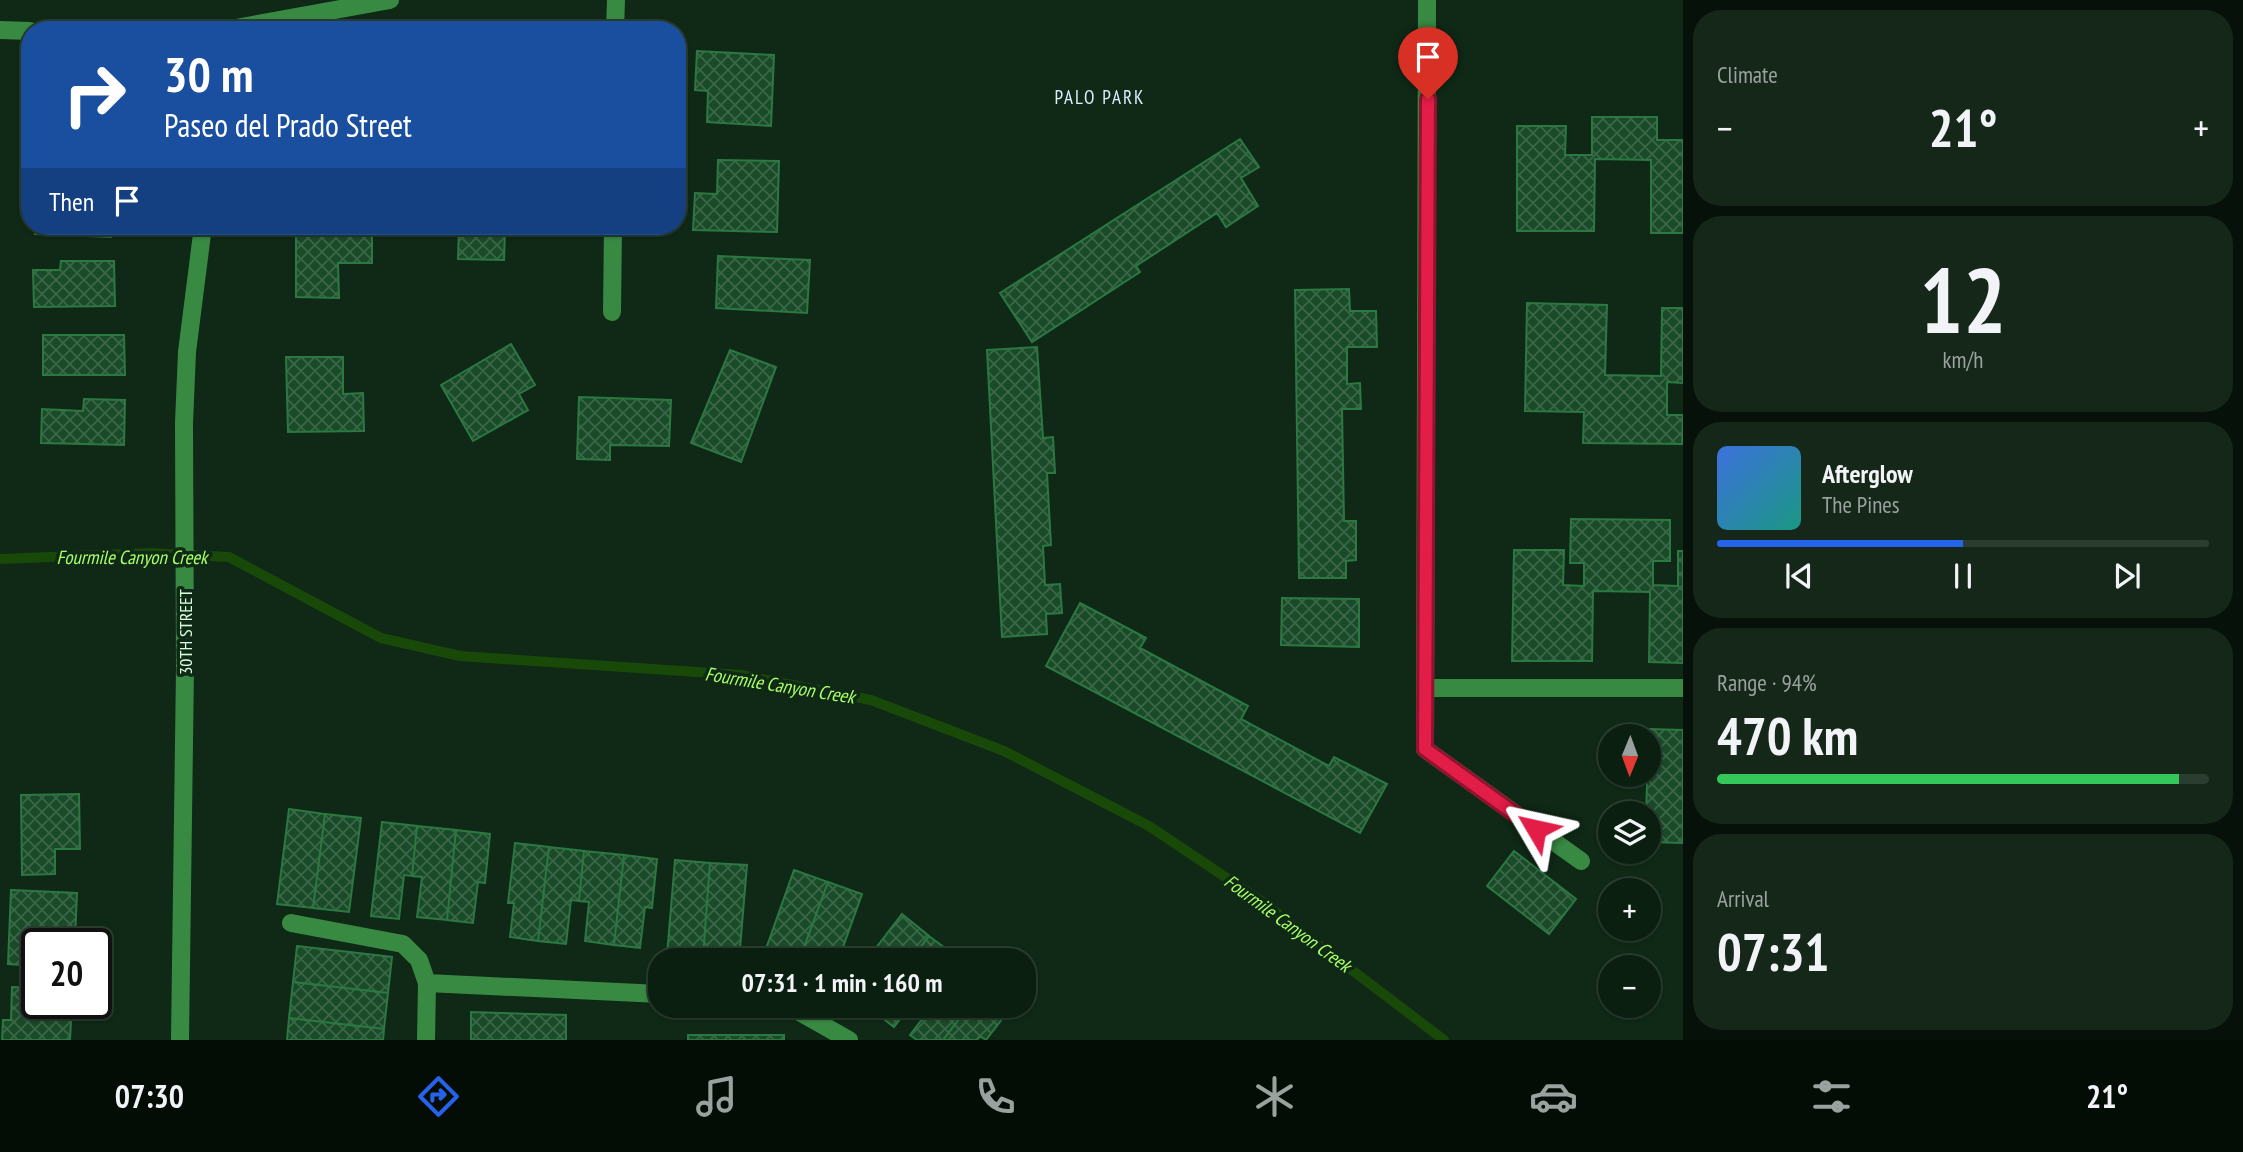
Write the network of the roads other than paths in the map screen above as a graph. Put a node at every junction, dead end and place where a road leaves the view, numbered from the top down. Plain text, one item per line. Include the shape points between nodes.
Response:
1 (390, 0) edge
2 (616, 0) edge
3 (1427, 0) edge
4 (276, 21) edge
5 (615, 21) edge
6 (0, 30) edge
7 (21, 31) edge
8 (202, 235) edge
9 (613, 235) edge
10 (612, 312) dead end
11 (1425, 688) junction
12 (1683, 688) edge
13 (1581, 861) dead end
14 (291, 923) dead end
15 (427, 983) junction
16 (648, 993) edge
17 (810, 1018) edge
18 (180, 1040) edge
19 (426, 1040) edge
20 (849, 1040) edge

1 - 4 street
2 - 5 street
3 - 11 street
6 - 7 street
8 - 18 street, 30TH STREET via 187,352 184,423
9 - 10 street
11 - 12 street
11 - 13 street via 1425,749
14 - 15 street via 403,944 419,960
15 - 16 street
15 - 19 street
17 - 20 street

